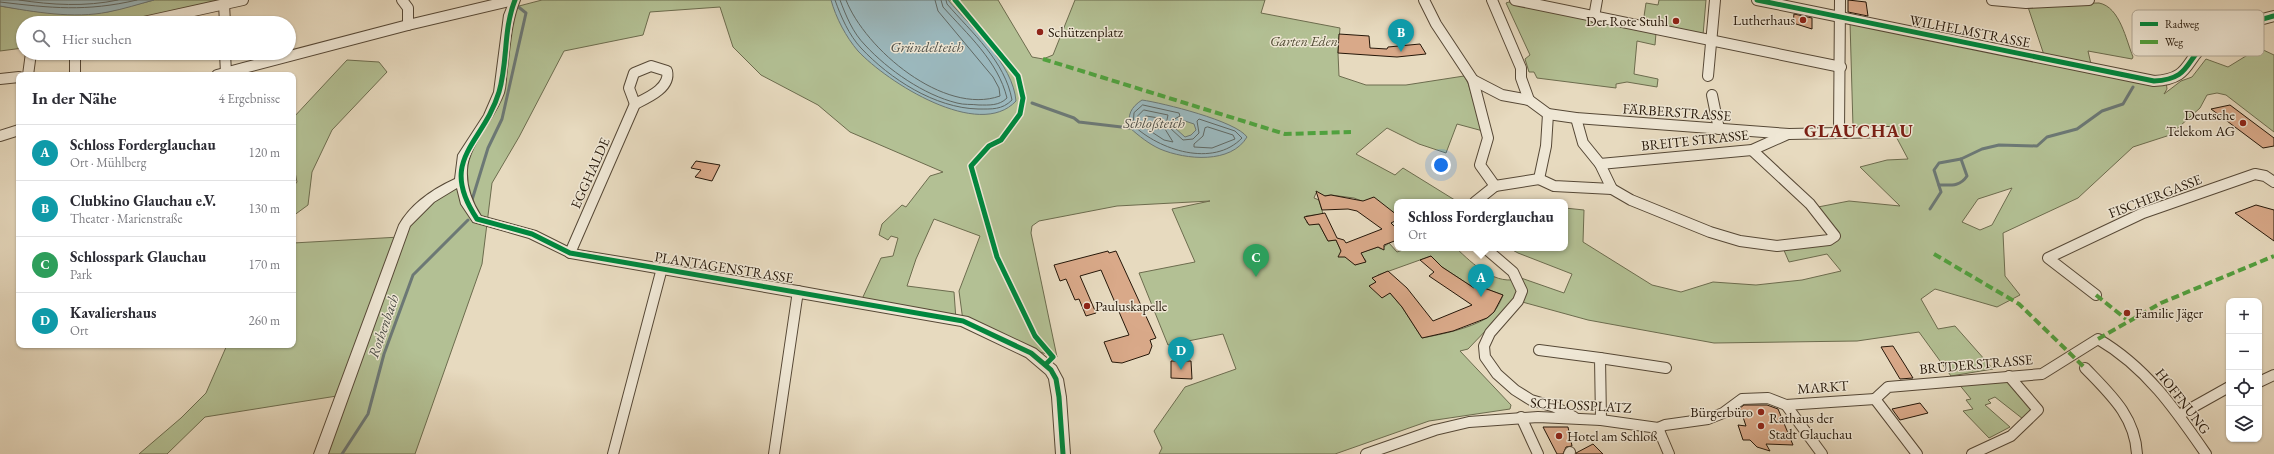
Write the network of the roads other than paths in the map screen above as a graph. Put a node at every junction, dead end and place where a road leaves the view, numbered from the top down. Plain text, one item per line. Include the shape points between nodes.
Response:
1 (243, 0) edge
2 (402, 0) edge
3 (515, 0) edge
4 (1424, 0) edge
5 (1492, 0) edge
6 (1515, 0) edge
7 (1598, 0) edge
8 (1715, 0) edge
9 (1757, 0) edge
10 (1840, 0) edge
11 (1992, 0) edge
12 (2089, 0) edge
13 (224, 4) junction
14 (170, 16) edge
15 (225, 16) edge
16 (2274, 16) edge
17 (1594, 17) junction
18 (1840, 17) junction
19 (2264, 19) edge
20 (408, 25) junction
21 (1710, 41) junction
22 (296, 55) edge
23 (2195, 56) edge
24 (30, 60) edge
25 (75, 60) edge
26 (226, 60) edge
27 (275, 60) edge
28 (1841, 67) junction
29 (28, 72) edge
30 (75, 72) edge
31 (226, 72) edge
32 (230, 72) edge
33 (1708, 76) dead end
34 (16, 77) edge
35 (0, 79) edge
36 (1473, 80) junction
37 (1712, 95) dead end
38 (1529, 100) junction
39 (635, 104) junction
40 (1548, 114) junction
41 (1576, 118) junction
42 (1719, 129) junction
43 (16, 131) edge
44 (1839, 132) junction
45 (1889, 132) dead end
46 (1789, 134) junction
47 (0, 136) edge
48 (1752, 150) junction
49 (1600, 164) junction
50 (1540, 179) junction
51 (461, 181) junction
52 (2274, 182) edge
53 (1495, 186) junction
54 (1612, 189) junction
55 (1479, 199) edge
56 (1489, 251) edge
57 (570, 253) junction
58 (662, 268) junction
59 (798, 291) junction
60 (2096, 295) dead end
61 (2098, 339) joint
62 (1539, 350) dead end
63 (1600, 358) junction
64 (1666, 368) dead end
65 (2086, 368) dead end
66 (2274, 375) edge
67 (2009, 376) junction
68 (2262, 381) edge
69 (2226, 388) edge
70 (1875, 399) junction
71 (1786, 405) junction
72 (2179, 416) junction
73 (1521, 417) junction
74 (1575, 418) junction
75 (1601, 420) junction
76 (1658, 428) junction
77 (321, 454) edge
78 (613, 454) edge
79 (774, 454) edge
80 (1063, 454) edge
81 (1366, 454) edge
82 (1538, 454) edge
83 (1669, 454) edge
84 (1822, 454) edge
85 (1917, 454) edge
86 (1972, 454) edge
87 (2137, 454) edge
88 (2206, 454) edge

1 - 13 street
2 - 20 street via 408,8
3 - 20 street
3 - 51 street via 509,15 499,92 489,115 464,155
4 - 36 street via 1436,24
5 - 38 street via 1521,68 1521,78
6 - 17 street
7 - 17 street
8 - 21 street
9 - 18 street, WILHELMSTRASSE
10 - 18 street
11 - 12 street via 2026,3
13 - 14 street
13 - 15 street
16 - 19 street, WILHELMSTRASSE
17 - 21 street
18 - 23 street, WILHELMSTRASSE via 2154,81 2177,78
18 - 28 street
20 - 22 street
21 - 28 street
21 - 33 street
24 - 29 street
25 - 30 street
26 - 31 street
27 - 32 street
28 - 44 street
34 - 35 street
36 - 38 street, FÄRBERSTRASSE via 1502,95
36 - 53 street via 1488,138 1480,165
37 - 42 street
38 - 40 street, FÄRBERSTRASSE
39 - 39 street via 629,88 634,74 651,66 667,71 664,85
39 - 57 street, EGGHALDE
40 - 41 street, FÄRBERSTRASSE
40 - 50 street
41 - 42 street, FÄRBERSTRASSE
41 - 49 street via 1583,143
42 - 46 street, FÄRBERSTRASSE
43 - 47 street
44 - 45 street, FÄRBERSTRASSE
44 - 46 street, FÄRBERSTRASSE
46 - 48 street, BREITE STRASSE
48 - 49 street, BREITE STRASSE
48 - 54 street via 1810,204 1835,236 1829,240 1778,246 1740,241 1703,229 1632,200
49 - 54 street
50 - 53 street
50 - 54 street via 1554,186
51 - 57 street, PLANTAGENSTRASSE via 468,204 477,219 532,234
51 - 77 street via 438,191 405,225
52 - 60 street, FISCHERGASSE via 2265,176 2255,174 2143,213 2048,258
53 - 55 street
56 - 74 street via 1504,262 1518,279 1522,291 1518,301 1490,332 1484,346 1485,357 1497,374 1515,390 1531,400 1555,407
57 - 58 street, PLANTAGENSTRASSE
58 - 59 street, PLANTAGENSTRASSE
58 - 78 street
59 - 79 street
59 - 80 street, PLANTAGENSTRASSE via 963,322 1031,353 1046,364 1056,379
61 - 67 street, BRÜDERSTRASSE via 2042,374
61 - 72 street, HOFFNUNG via 2120,353 2145,376
62 - 63 street
63 - 64 street
63 - 75 street
65 - 87 street via 2127,414 2135,428
66 - 68 street
67 - 70 street, BRÜDERSTRASSE via 1888,388
67 - 86 street via 2038,410 2011,436
69 - 72 street
70 - 71 street, MARKT
70 - 85 street
71 - 76 street, SCHLOSSPLATZ via 1768,398 1742,399 1723,413 1704,420
71 - 84 street, MARKT
72 - 88 street, HOFFNUNG
73 - 74 street, SCHLOSSPLATZ
73 - 81 street, SCHLOSSPLATZ via 1468,422 1435,430
73 - 82 street
74 - 75 street, SCHLOSSPLATZ
75 - 76 street, SCHLOSSPLATZ
76 - 83 street

